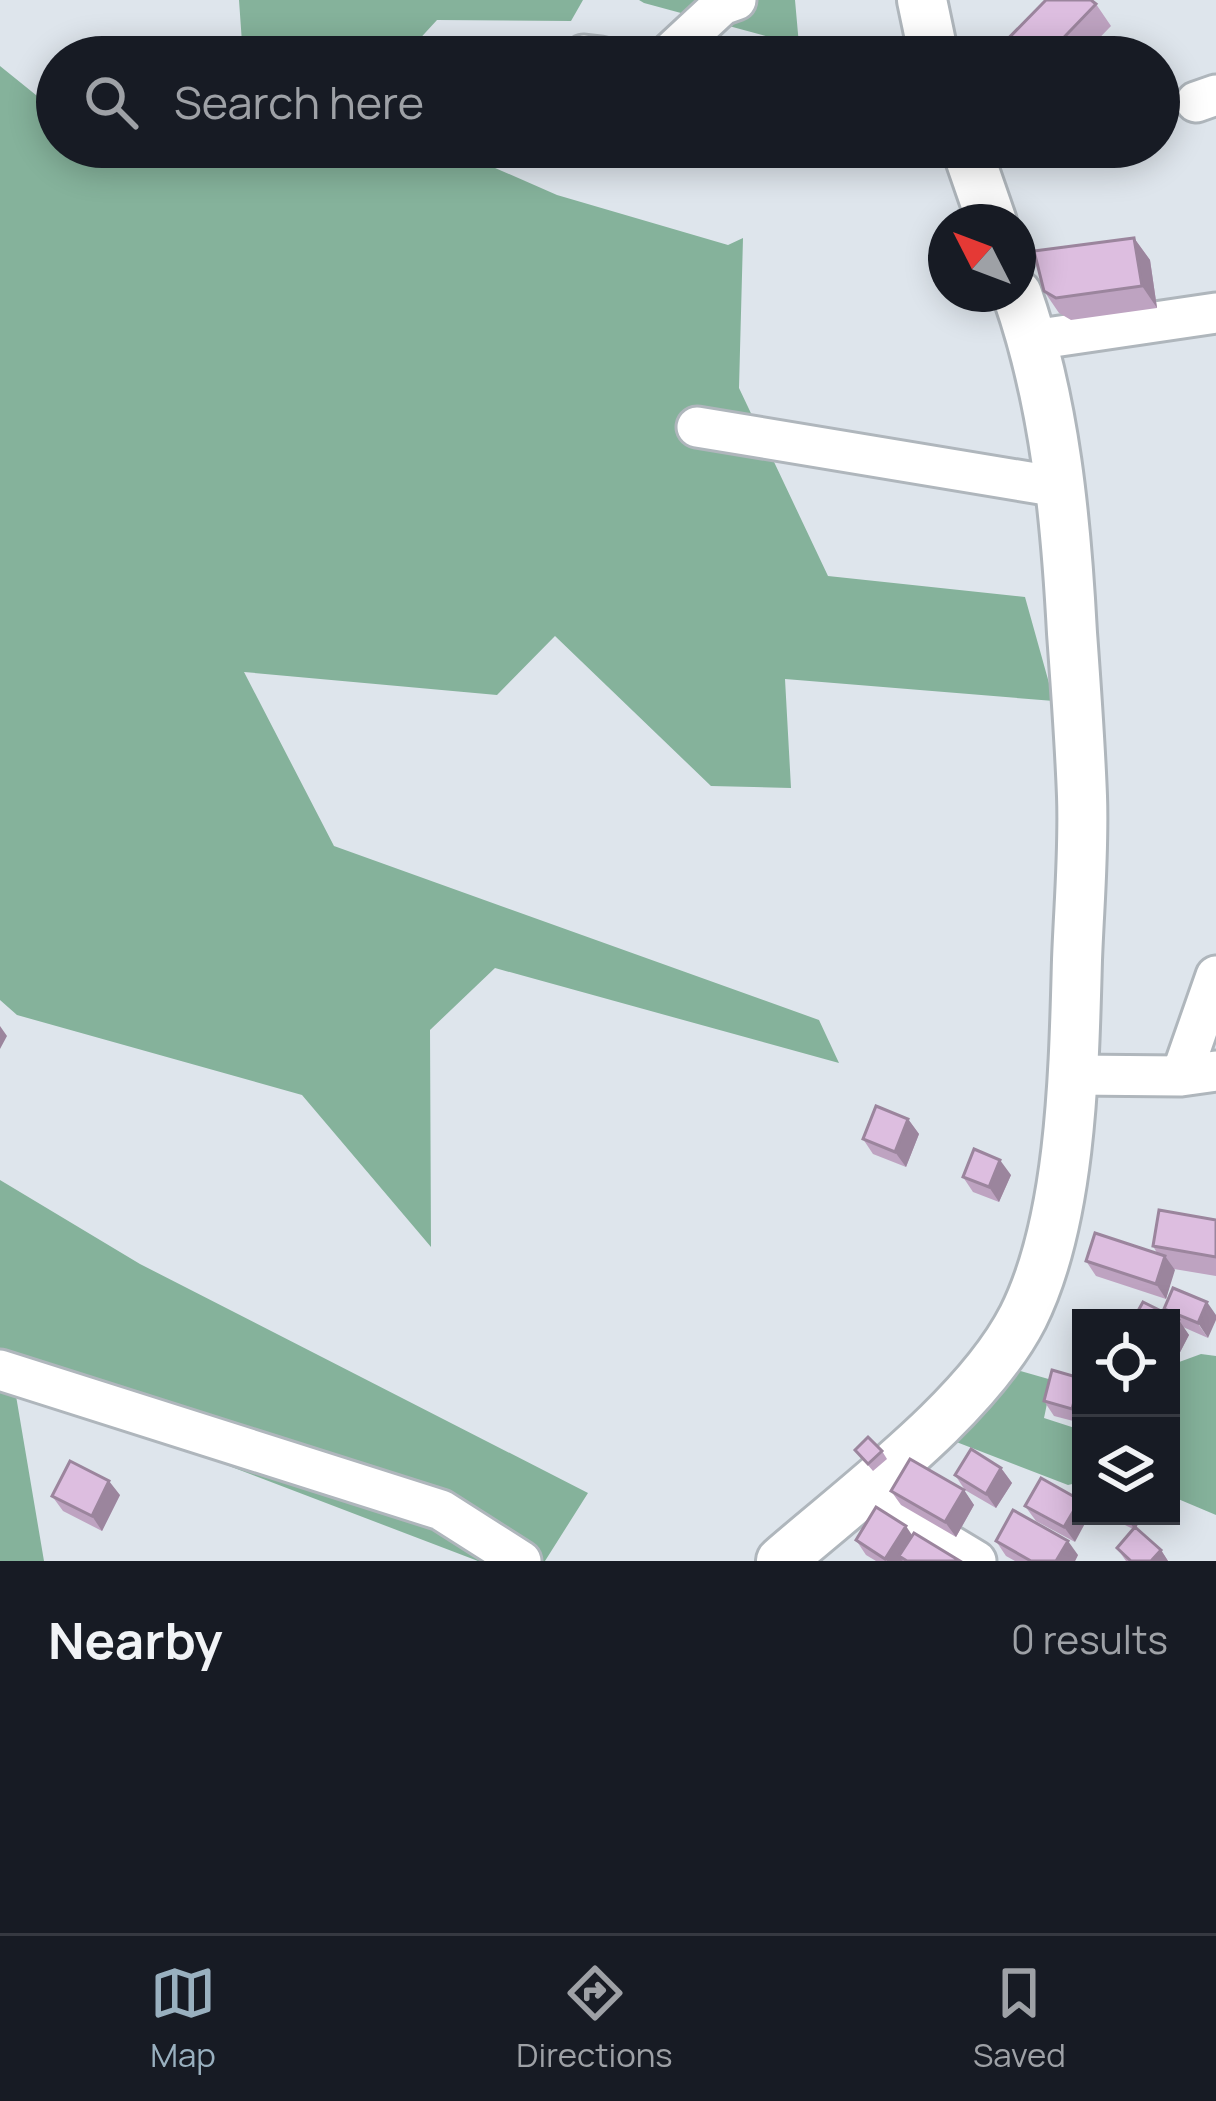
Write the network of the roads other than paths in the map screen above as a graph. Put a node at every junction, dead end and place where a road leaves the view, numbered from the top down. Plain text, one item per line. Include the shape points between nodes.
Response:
1 (736, 0) edge
2 (922, 0) edge
3 (688, 36) edge
4 (930, 36) edge
5 (973, 168) edge
6 (986, 204) edge
7 (1023, 312) edge
8 (1216, 313) edge
9 (1033, 340) junction
10 (697, 427) dead end
11 (1059, 487) junction
12 (1216, 976) edge
13 (1198, 1074) edge
14 (1074, 1075) junction
15 (0, 1370) edge
16 (860, 1491) junction
17 (521, 1561) edge
18 (782, 1561) edge
19 (976, 1561) edge

1 - 3 street
2 - 4 main road
5 - 6 main road
7 - 9 main road
8 - 9 street
9 - 11 main road
10 - 11 street
11 - 14 main road via 1082,800
12 - 13 street
13 - 14 street
14 - 16 main road via 1055,1208 1024,1315 994,1363
15 - 17 street via 440,1510
16 - 18 main road
16 - 19 street

